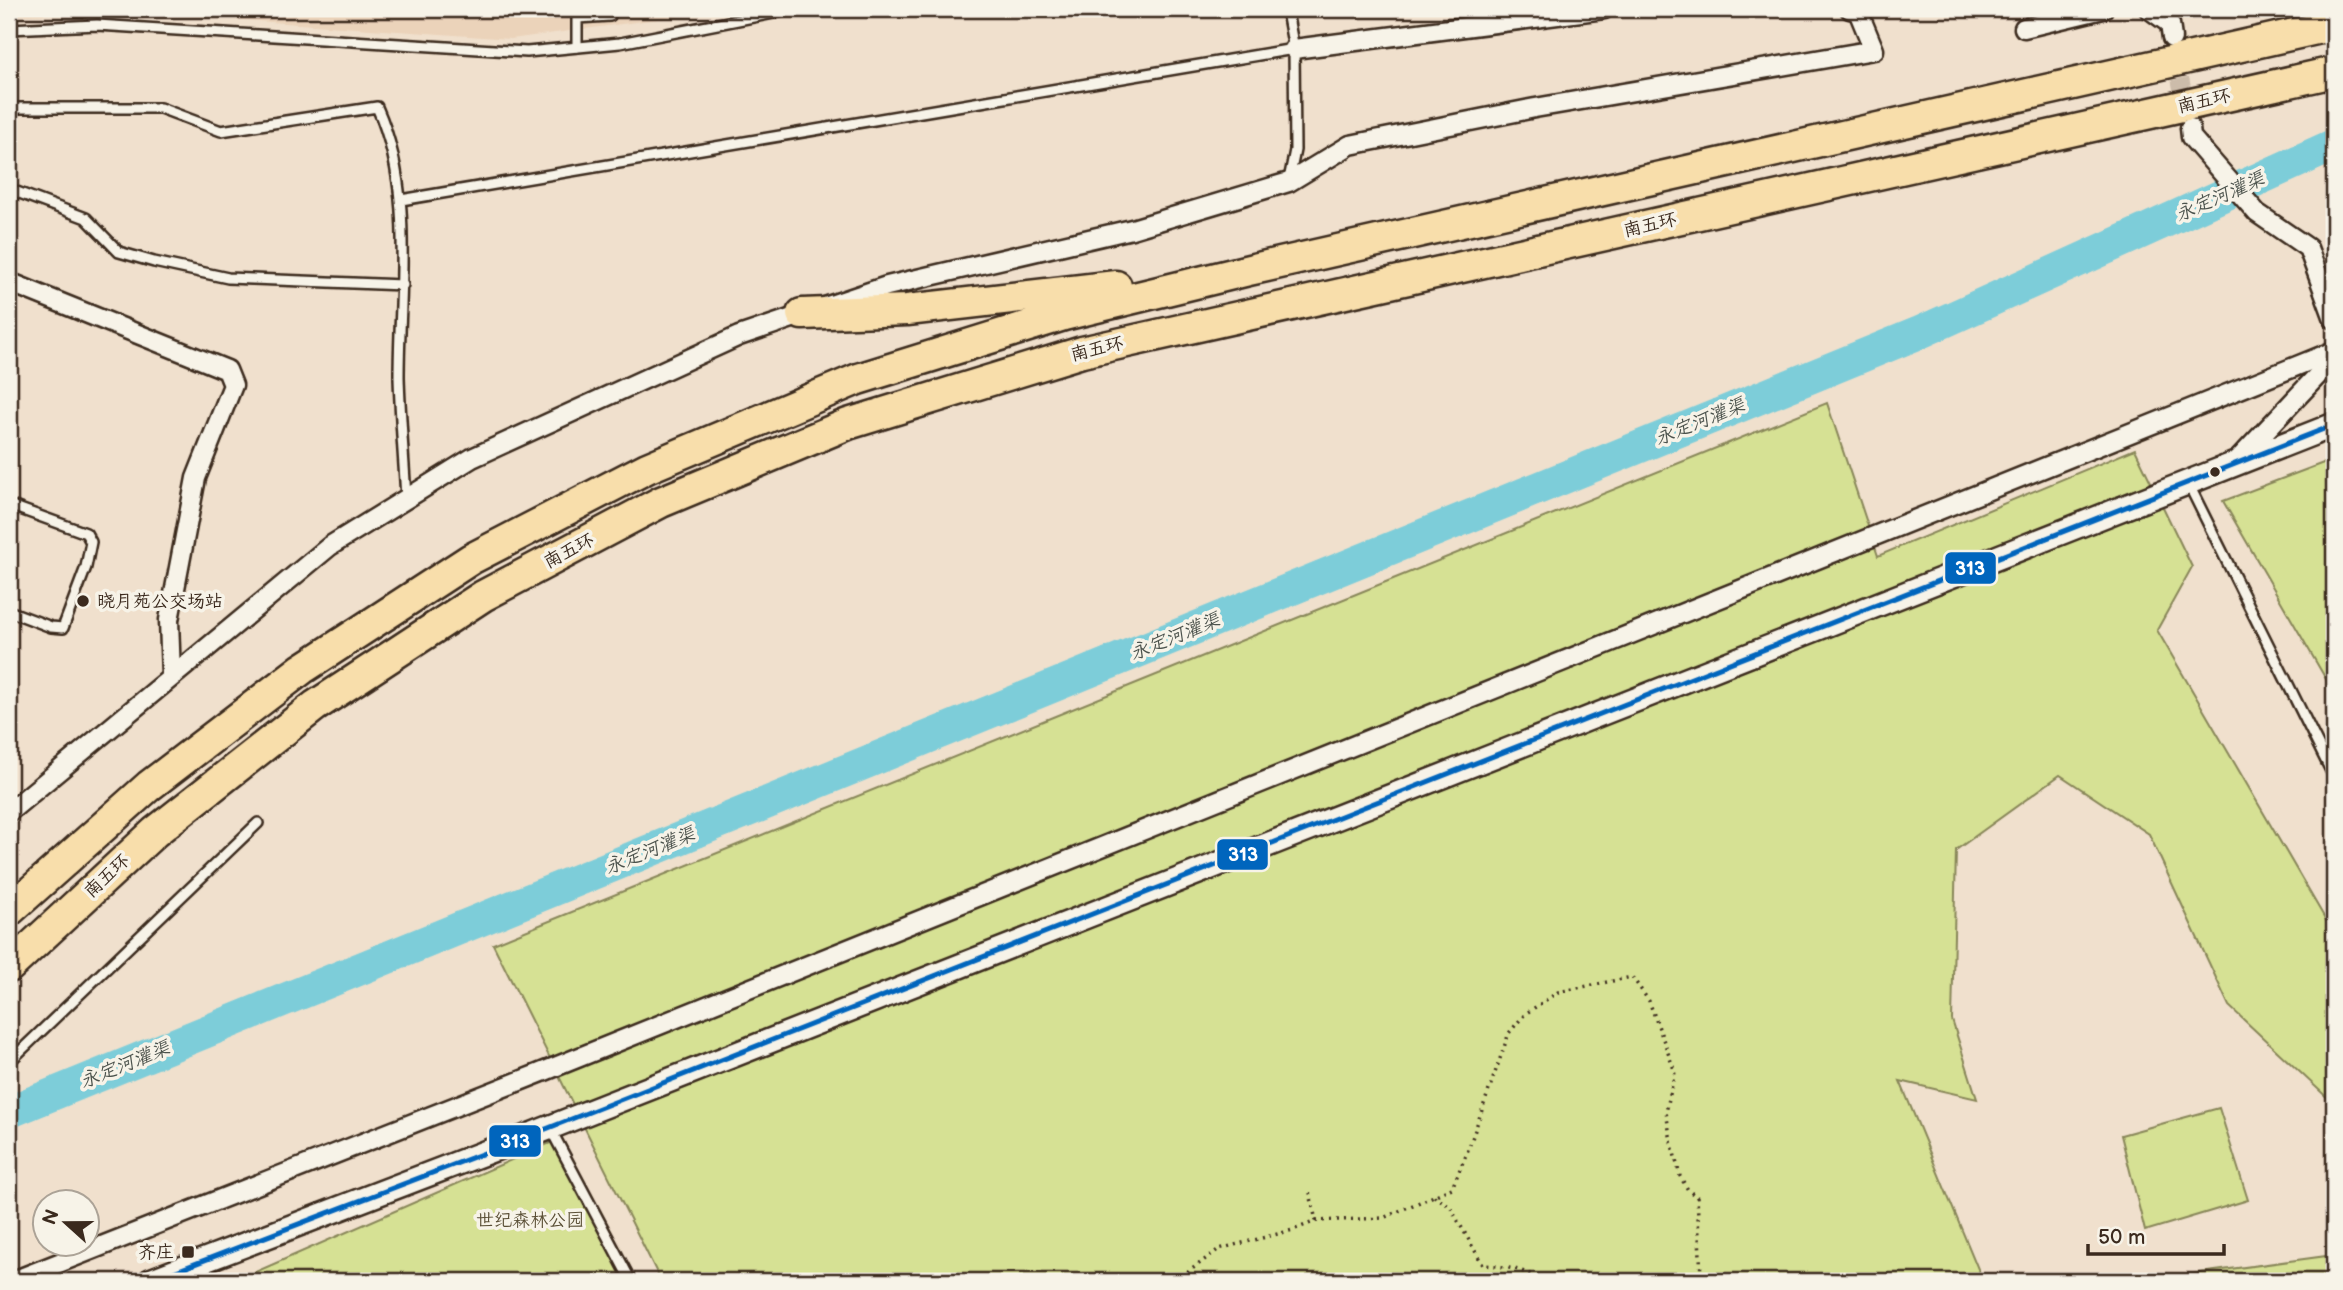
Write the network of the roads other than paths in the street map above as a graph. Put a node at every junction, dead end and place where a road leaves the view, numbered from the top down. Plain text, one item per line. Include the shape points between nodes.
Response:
1 (610, 9) edge
2 (795, 9) edge
3 (1604, 9) edge
4 (1850, 9) edge
5 (2103, 9) edge
6 (2149, 9) edge
7 (2171, 15) edge
8 (1288, 17) dead end
9 (2334, 26) edge
10 (2024, 28) dead end
11 (9, 29) edge
12 (2172, 38) tunnel mouth
13 (577, 47) junction
14 (1294, 49) junction
15 (2334, 72) edge
16 (14, 108) dead end
17 (2189, 128) tunnel mouth
18 (1289, 182) junction
19 (9, 189) edge
20 (401, 200) junction
21 (1249, 270) junction
22 (9, 282) edge
23 (402, 285) junction
24 (802, 314) junction
25 (2334, 319) edge
26 (2334, 351) edge
27 (2334, 358) edge
28 (2334, 425) edge
29 (2234, 465) junction
30 (2188, 483) junction
31 (406, 499) junction
32 (9, 505) edge
33 (9, 611) edge
34 (171, 676) junction
35 (2334, 777) edge
36 (9, 812) edge
37 (258, 824) dead end
38 (9, 911) edge
39 (9, 967) edge
40 (9, 1062) edge
41 (550, 1127) junction
42 (13, 1281) edge
43 (150, 1281) edge
44 (631, 1281) edge

1 - 13 lane via 610,16 577,18
2 - 13 lane
3 - 14 street
4 - 18 street via 1858,11 1874,50 1350,145
5 - 10 street
6 - 7 street
7 - 12 street
8 - 14 lane
9 - 21 highway
11 - 13 lane via 97,25 513,51
14 - 18 lane via 1295,150
14 - 20 lane
15 - 39 highway, 南五环 via 1082,352 848,424 661,502 483,596 316,706 176,815
16 - 20 lane via 160,108 221,131 377,107 388,133
17 - 25 street via 2191,137 2257,213 2308,248
18 - 24 street via 1132,229 887,286
19 - 23 lane via 86,218 119,252 154,262 228,278
20 - 23 lane
21 - 24 highway via 906,310
21 - 38 highway via 1064,315 858,379 612,486 471,559 302,669 149,786
22 - 34 street via 227,370 233,385 196,478 169,620
23 - 31 lane via 399,378
24 - 31 street via 739,335 472,458
26 - 42 street
27 - 29 street
28 - 29 main road
29 - 30 main road
30 - 35 lane
30 - 41 main road
31 - 34 street via 330,546
32 - 33 lane via 86,533 91,542 63,628
34 - 36 street
37 - 40 lane
41 - 43 main road
41 - 44 lane

